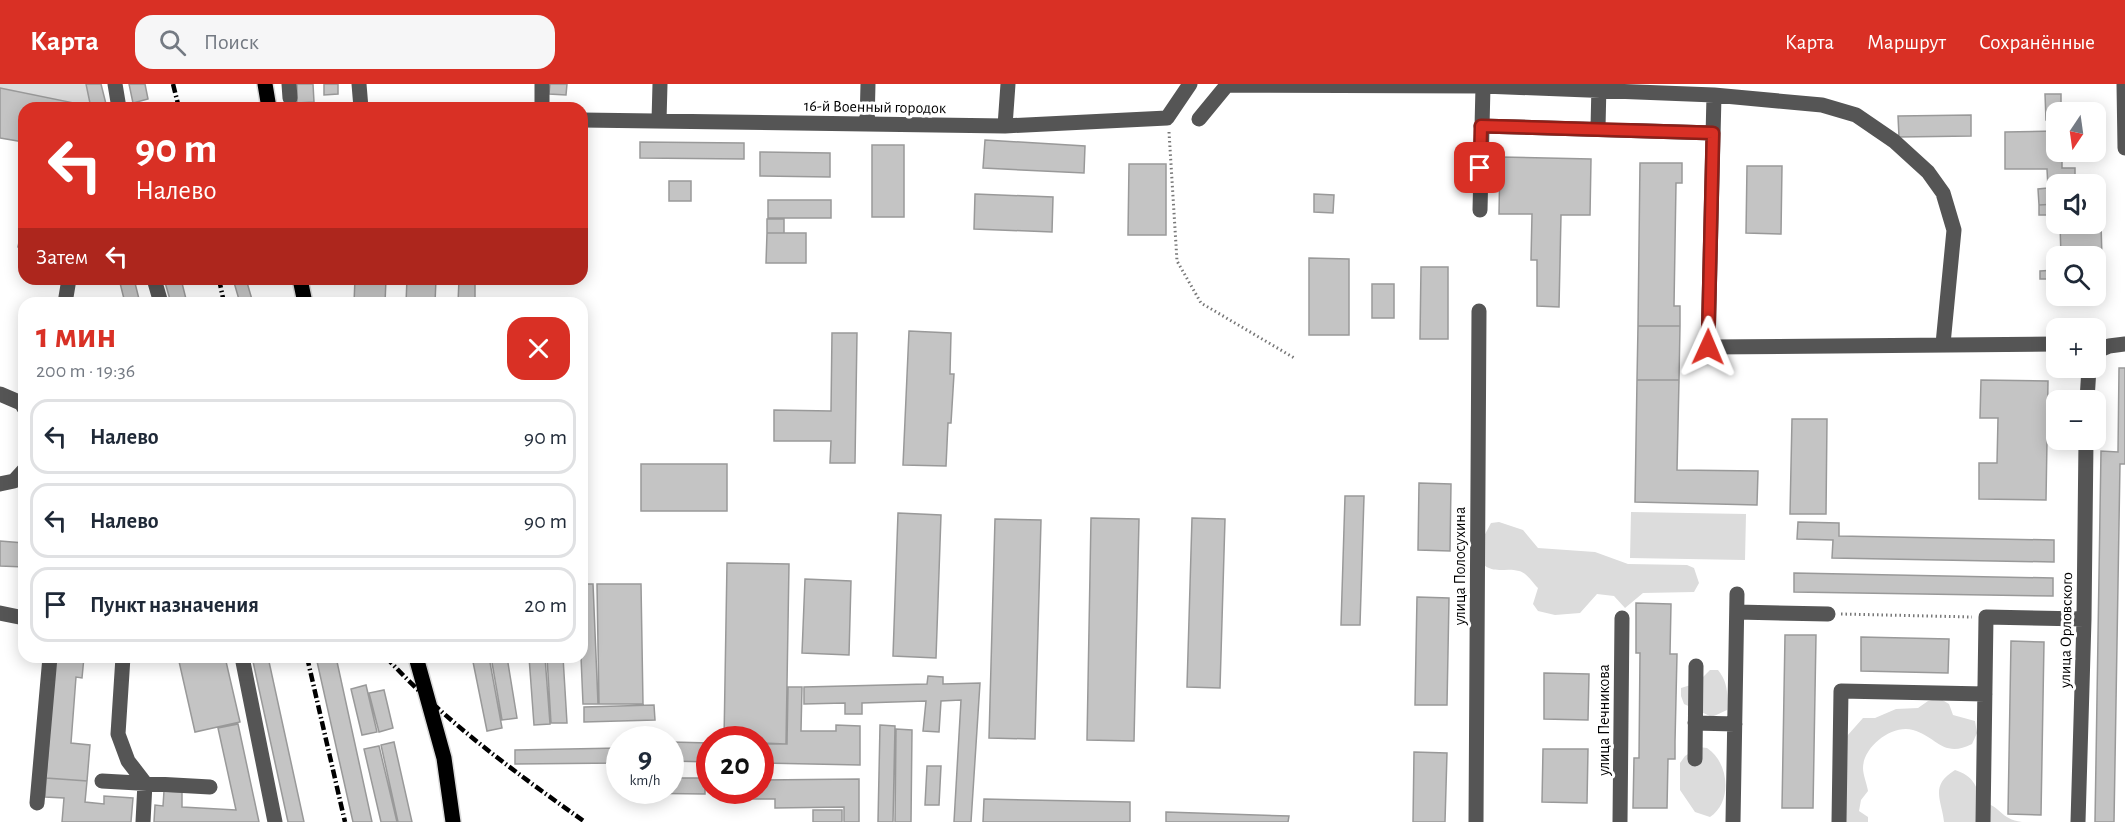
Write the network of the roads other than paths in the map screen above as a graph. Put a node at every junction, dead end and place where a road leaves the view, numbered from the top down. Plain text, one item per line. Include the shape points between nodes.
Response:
1 (115, 84) edge
2 (265, 84) edge
3 (359, 84) edge
4 (542, 84) edge
5 (660, 84) edge
6 (868, 84) edge
7 (1008, 84) edge
8 (1190, 84) edge
9 (2124, 84) edge
10 (1483, 86) junction
11 (1599, 87) edge
12 (1714, 95) junction
13 (118, 102) edge
14 (268, 102) edge
15 (360, 102) edge
16 (542, 102) edge
17 (1199, 119) dead end
18 (588, 120) edge
19 (659, 121) junction
20 (867, 124) junction
21 (1005, 126) junction
22 (1481, 126) junction
23 (1598, 128) junction
24 (1713, 133) junction
25 (2125, 148) edge
26 (1480, 210) dead end
27 (1479, 311) dead end
28 (1943, 344) junction
29 (2046, 344) edge
30 (2125, 344) edge
31 (2106, 347) edge
32 (0, 394) edge
33 (18, 401) edge
34 (2086, 450) edge
35 (18, 477) edge
36 (0, 484) edge
37 (1737, 594) dead end
38 (1737, 612) junction
39 (0, 614) edge
40 (1828, 614) road end
41 (18, 617) edge
42 (1622, 618) dead end
43 (2084, 619) junction
44 (49, 663) edge
45 (123, 663) edge
46 (243, 663) edge
47 (418, 663) edge
48 (1696, 666) dead end
49 (1985, 694) junction
50 (1695, 723) junction
51 (1735, 724) junction
52 (1695, 759) dead end
53 (102, 781) dead end
54 (145, 783) junction
55 (210, 787) dead end
56 (37, 803) dead end
57 (143, 822) edge
58 (275, 822) edge
59 (453, 822) edge
60 (1476, 822) edge
61 (1620, 822) edge
62 (1733, 822) edge
63 (1839, 822) edge
64 (1983, 822) edge
65 (2078, 822) edge

1 - 13 street
2 - 14 main road
3 - 15 street
4 - 16 street
5 - 19 street
6 - 20 street
7 - 21 street
8 - 21 street, 16-й Военный городок via 1167,118
9 - 25 street
10 - 11 street
10 - 17 street via 1227,86
10 - 22 street
11 - 12 street
11 - 23 street
12 - 24 street
12 - 28 street via 1822,105 1856,115 1894,141 1928,172 1943,193 1954,230
18 - 19 street, 16-й Военный городок
19 - 20 street, 16-й Военный городок
20 - 21 street, 16-й Военный городок
22 - 23 street
22 - 26 street
23 - 24 street
24 - 28 street via 1708,347
27 - 60 street, улица Полосухина
28 - 29 street
30 - 31 street
32 - 33 street
34 - 43 street, улица Орловского
35 - 36 street
37 - 38 street
38 - 40 street
38 - 51 street
39 - 41 street
42 - 61 street, улица Печникова
43 - 49 street via 1986,617
43 - 65 street, улица Орловского
44 - 56 street
45 - 54 street via 118,734 128,761
46 - 58 street
47 - 59 main road via 444,758
48 - 50 street
49 - 63 street via 1841,691
49 - 64 street
50 - 51 street
50 - 52 street
51 - 62 street
53 - 54 street
54 - 55 street
54 - 57 street

